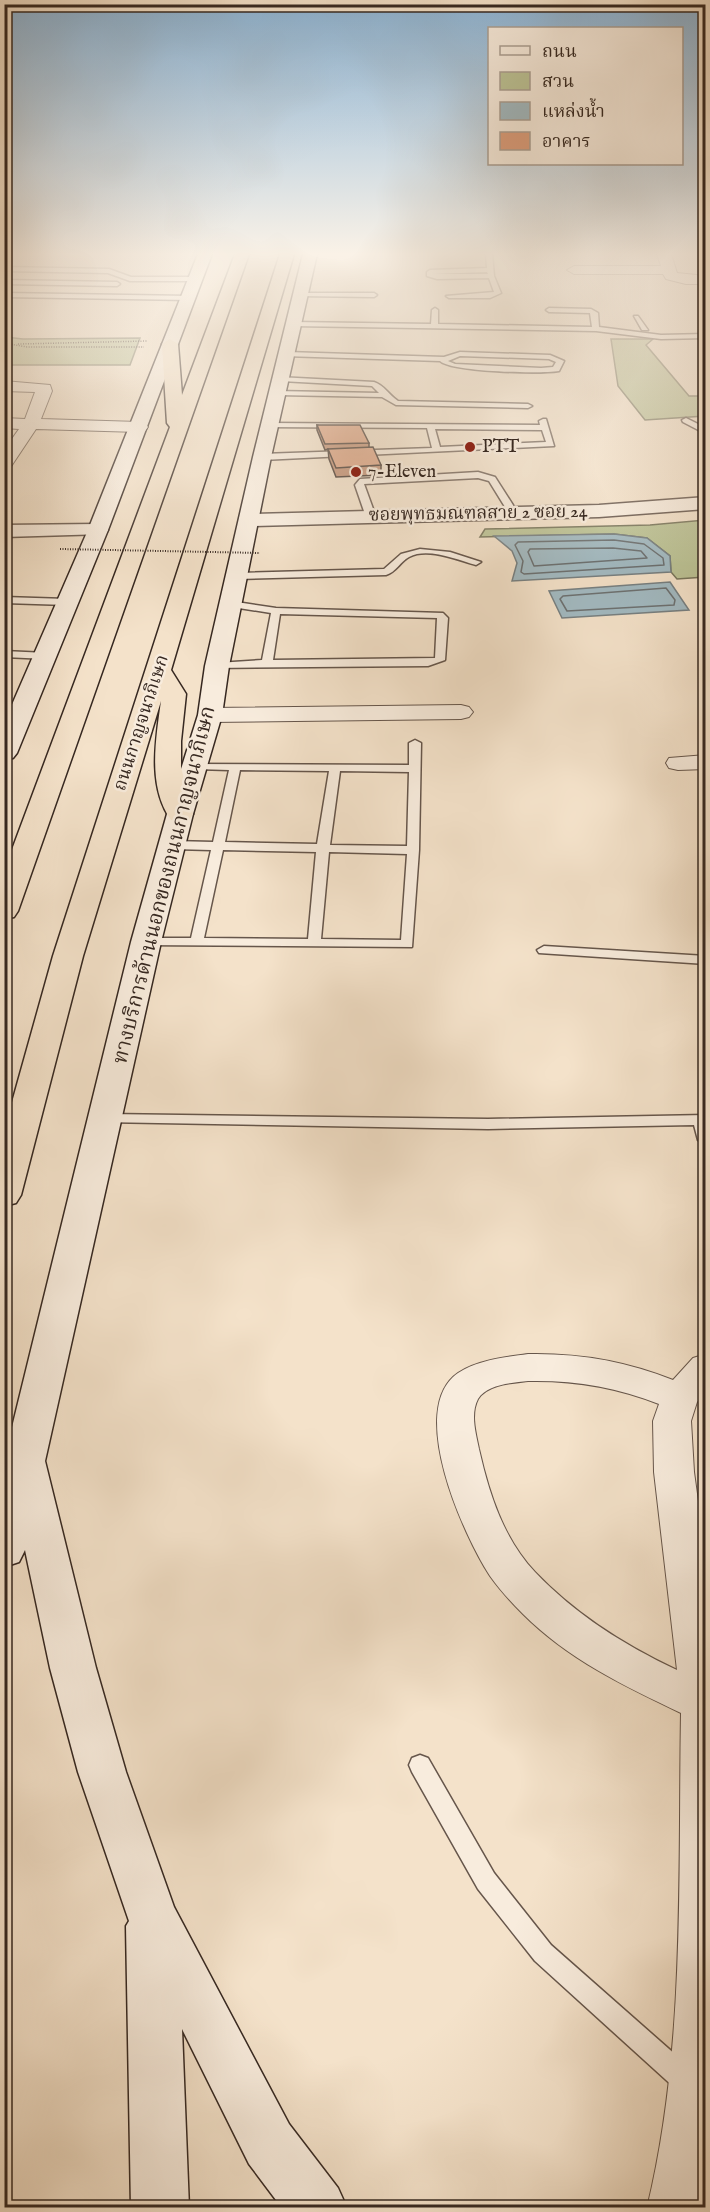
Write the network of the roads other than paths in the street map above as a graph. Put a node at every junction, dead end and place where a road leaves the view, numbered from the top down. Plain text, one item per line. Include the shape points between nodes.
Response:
1 (165, 357) edge
2 (171, 357) edge
3 (205, 357) edge
4 (255, 357) edge
5 (286, 357) edge
6 (388, 357) edge
7 (450, 357) edge
8 (551, 357) edge
9 (444, 359) junction
10 (4, 386) edge
11 (279, 386) junction
12 (384, 395) junction
13 (528, 406) dead end
14 (686, 420) dead end
15 (4, 423) edge
16 (31, 424) junction
17 (269, 425) junction
18 (430, 426) junction
19 (139, 427) junction
20 (705, 432) edge
21 (177, 434) junction
22 (437, 450) junction
23 (262, 457) junction
24 (4, 464) edge
25 (705, 503) edge
26 (513, 513) junction
27 (371, 517) junction
28 (250, 520) junction
29 (98, 530) junction
30 (4, 531) edge
31 (476, 562) dead end
32 (238, 576) junction
33 (5, 602) edge
34 (67, 602) junction
35 (230, 604) junction
36 (276, 611) junction
37 (4, 654) edge
38 (47, 656) junction
39 (267, 663) junction
40 (218, 666) junction
41 (159, 670) junction
42 (461, 712) dead end
43 (210, 715) junction
44 (9, 732) edge
45 (415, 743) dead end
46 (4, 753) edge
47 (678, 762) dead end
48 (705, 762) edge
49 (195, 766) junction
50 (235, 767) junction
51 (335, 768) junction
52 (414, 769) junction
53 (176, 830) junction
54 (219, 846) junction
55 (323, 848) junction
56 (413, 850) junction
57 (10, 886) edge
58 (4, 911) edge
59 (146, 942) junction
60 (197, 942) junction
61 (314, 943) junction
62 (544, 950) dead end
63 (705, 960) edge
64 (107, 1119) junction
65 (703, 1120) edge
66 (705, 1140) edge
67 (4, 1194) edge
68 (705, 1367) edge
69 (680, 1397) junction
70 (27, 1459) junction
71 (4, 1550) edge
72 (703, 1703) junction
73 (420, 1765) dead end
74 (152, 1916) junction
75 (694, 2088) junction
76 (160, 2208) edge
77 (318, 2208) edge
78 (674, 2208) edge

1 - 19 main road
2 - 21 highway
3 - 21 highway
4 - 41 highway, ถนนกาญจนาภิเษก
5 - 11 main road, ทางบริการด้านนอกของถนนกาญจนาภิเษก
6 - 9 lane
7 - 9 lane
8 - 9 lane via 560,361 556,369 454,366
10 - 16 street via 44,388
11 - 12 lane
11 - 12 lane via 374,384
11 - 17 main road, ทางบริการด้านนอกของถนนกาญจนาภิเษก
12 - 13 lane via 396,403
14 - 20 lane
15 - 16 street
16 - 19 street
16 - 24 street
17 - 18 lane
17 - 23 main road, ทางบริการด้านนอกของถนนกาญจนาภิเษก
18 - 22 lane
18 - 22 lane via 545,425 551,444
19 - 29 main road
21 - 57 highway
22 - 23 lane
23 - 28 main road, ทางบริการด้านนอกของถนนกาญจนาภิเษก
25 - 26 main road, ซอยพุทธมณฑลสาย 2 ซอย 24
26 - 27 main road, ซอยพุทธมณฑลสาย 2 ซอย 24
26 - 27 lane via 492,479 478,475 360,482
27 - 28 main road, ซอยพุทธมณฑลสาย 2 ซอย 24
28 - 32 main road, ทางบริการด้านนอกของถนนกาญจนาภิเษก
29 - 30 main road
29 - 34 main road
31 - 32 lane via 447,553 416,553 403,556 386,572
32 - 35 main road, ทางบริการด้านนอกของถนนกาญจนาภิเษก
33 - 34 lane
34 - 38 main road
35 - 36 lane
35 - 40 main road, ทางบริการด้านนอกของถนนกาญจนาภิเษก
36 - 39 lane
36 - 39 lane via 439,615 443,618 440,660
37 - 38 lane
38 - 44 main road
39 - 40 lane
40 - 43 main road, ทางบริการด้านนอกของถนนกาญจนาภิเษก
41 - 53 highway via 174,694 167,761
41 - 67 highway, ถนนกาญจนาภิเษก via 68,956
42 - 43 street
43 - 49 main road, ทางบริการด้านนอกของถนนกาญจนาภิเษก
44 - 46 main road
45 - 52 lane
47 - 48 street
49 - 50 lane
49 - 53 main road, ทางบริการด้านนอกของถนนกาญจนาภิเษก
50 - 51 lane
50 - 54 lane
51 - 52 lane
51 - 55 lane
52 - 56 lane
53 - 54 lane
53 - 59 main road, ทางบริการด้านนอกของถนนกาญจนาภิเษก
54 - 55 lane
54 - 60 lane
55 - 56 lane
55 - 61 lane
56 - 61 lane via 407,944
57 - 58 highway
59 - 60 lane
59 - 64 main road, ทางบริการด้านนอกของถนนกาญจนาภิเษก
60 - 61 lane
62 - 63 lane
64 - 65 lane via 488,1124
64 - 70 main road, ทางบริการด้านนอกของถนนกาญจนาภิเษก
65 - 66 lane
68 - 69 street
69 - 72 street via 672,1421 674,1472
69 - 72 street via 631,1379 589,1370 541,1368 499,1372 470,1383 458,1404 455,1422 475,1506 515,1579 563,1626 620,1664
70 - 71 main road, ทางบริการด้านนอกของถนนกาญจนาภิเษก
70 - 74 main road via 102,1772
72 - 75 street via 701,1979
73 - 75 lane via 486,1881 543,1953
74 - 76 main road
74 - 77 main road via 269,2144
75 - 78 street

